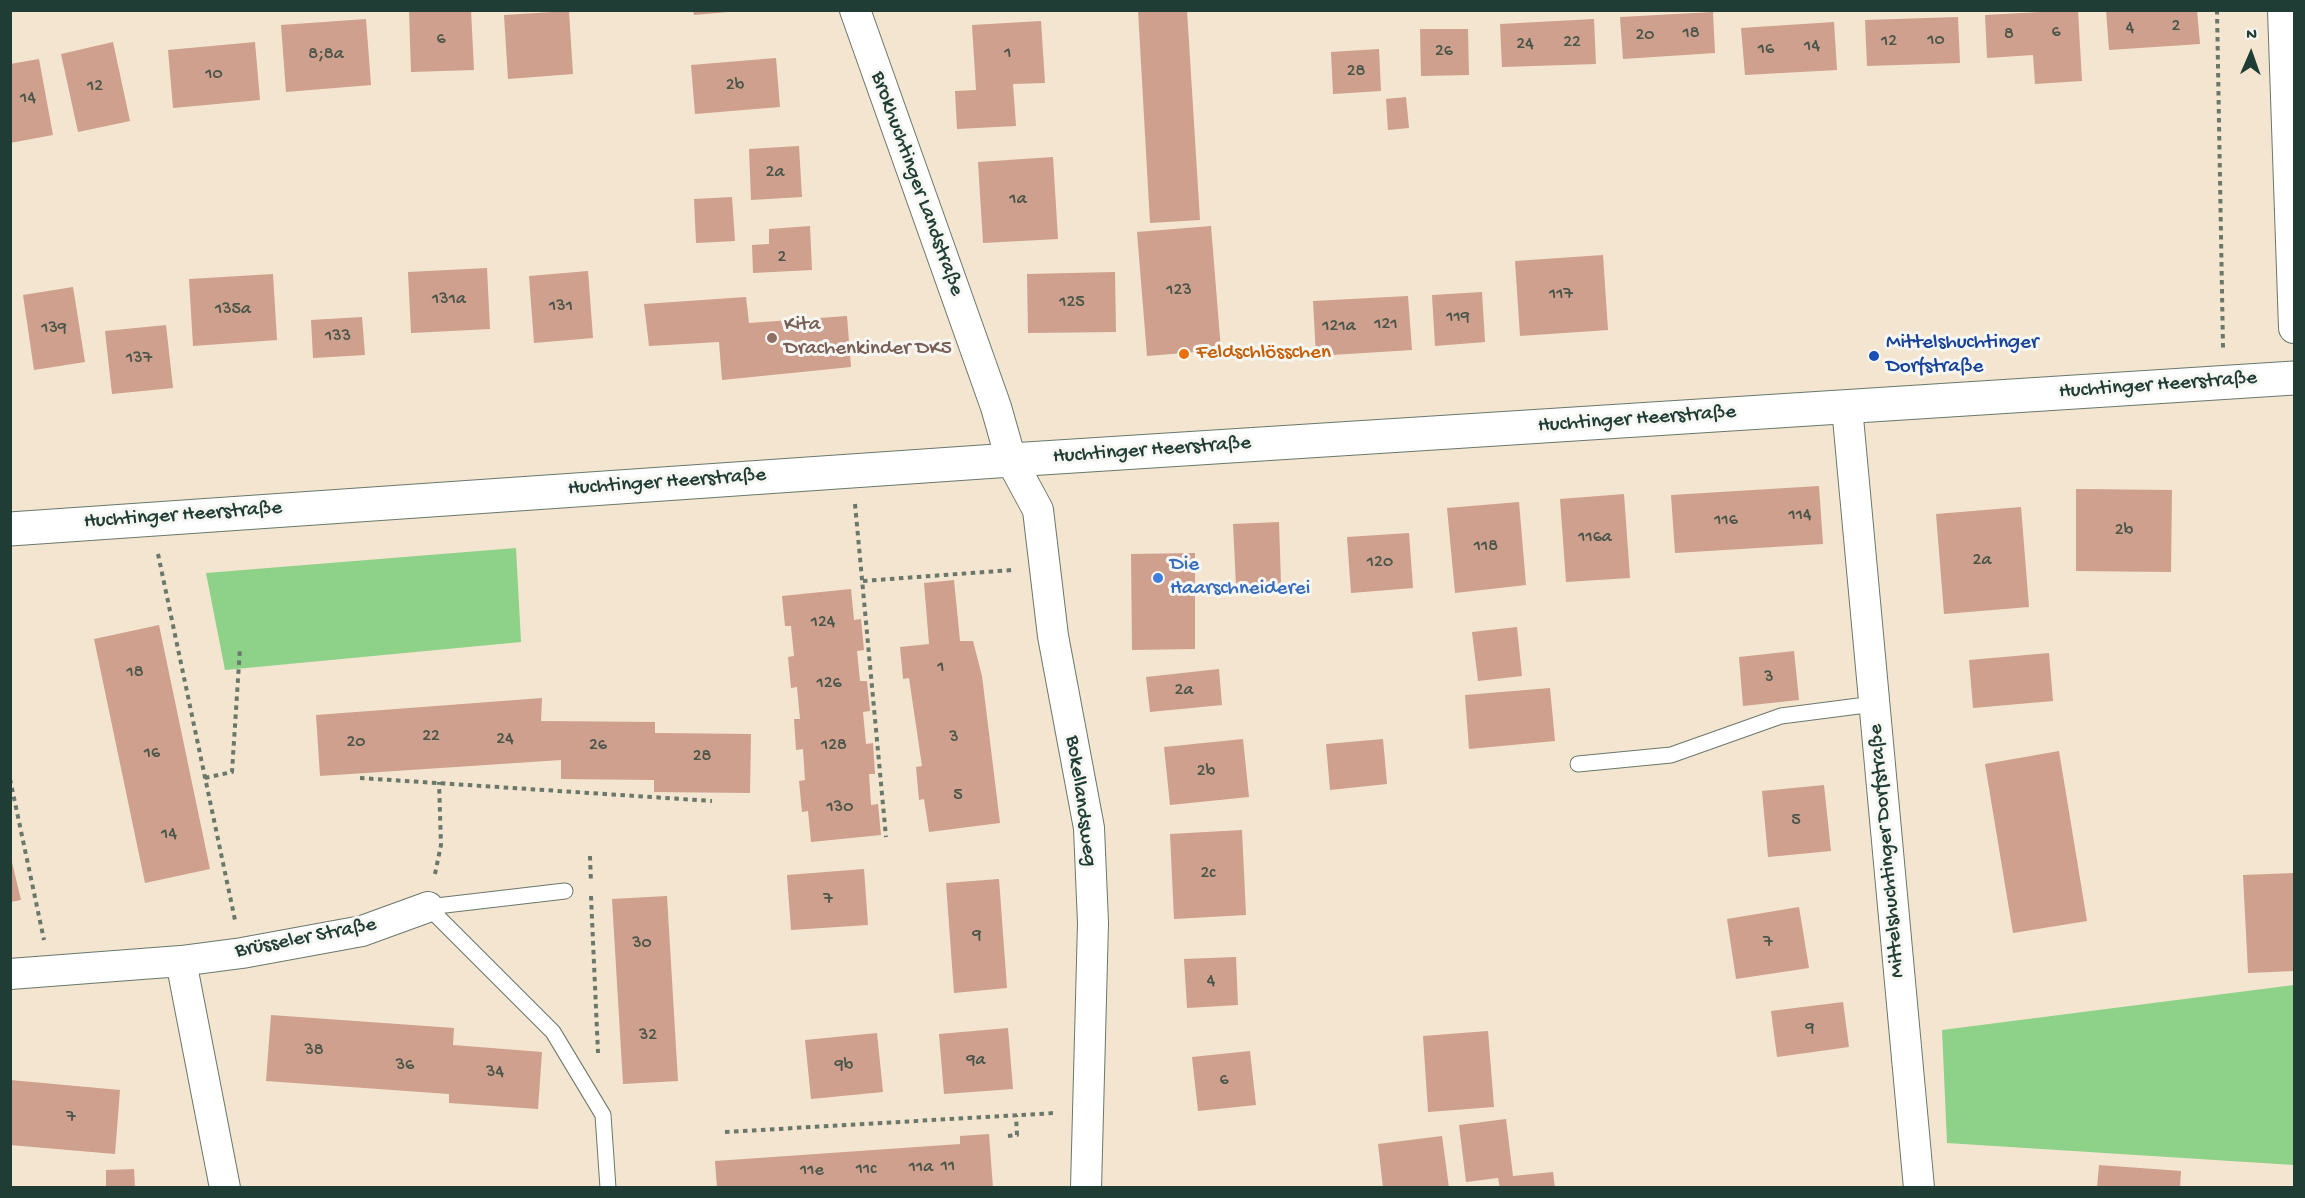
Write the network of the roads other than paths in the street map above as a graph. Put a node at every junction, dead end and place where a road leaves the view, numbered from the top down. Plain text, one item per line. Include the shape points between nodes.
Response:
1 (855, 10) edge
2 (2283, 10) edge
3 (2295, 328) edge
4 (2295, 378) edge
5 (1846, 407) junction
6 (1011, 460) junction
7 (10, 529) edge
8 (1874, 704) junction
9 (1578, 764) dead end
10 (565, 891) dead end
11 (428, 907) junction
12 (181, 961) junction
13 (10, 974) edge
14 (225, 1188) edge
15 (608, 1188) edge
16 (1086, 1188) edge
17 (1919, 1188) edge

1 - 6 street, Brokhuchtinger Landstraße via 996,407
2 - 3 street
4 - 5 main road, Huchtinger Heerstraße
5 - 6 main road, Huchtinger Heerstraße
5 - 8 street, Mittelshuchtinger Dorfstraße
6 - 7 main road, Huchtinger Heerstraße
6 - 16 street, Bokellandsweg via 1038,510 1053,636 1089,828 1094,923
8 - 9 lane via 1781,716 1671,755
8 - 17 street, Mittelshuchtinger Dorfstraße
10 - 11 lane
11 - 12 street, Brüsseler Straße via 362,931
11 - 15 lane via 553,1032 603,1115
12 - 13 street, Brüsseler Straße
12 - 14 street

